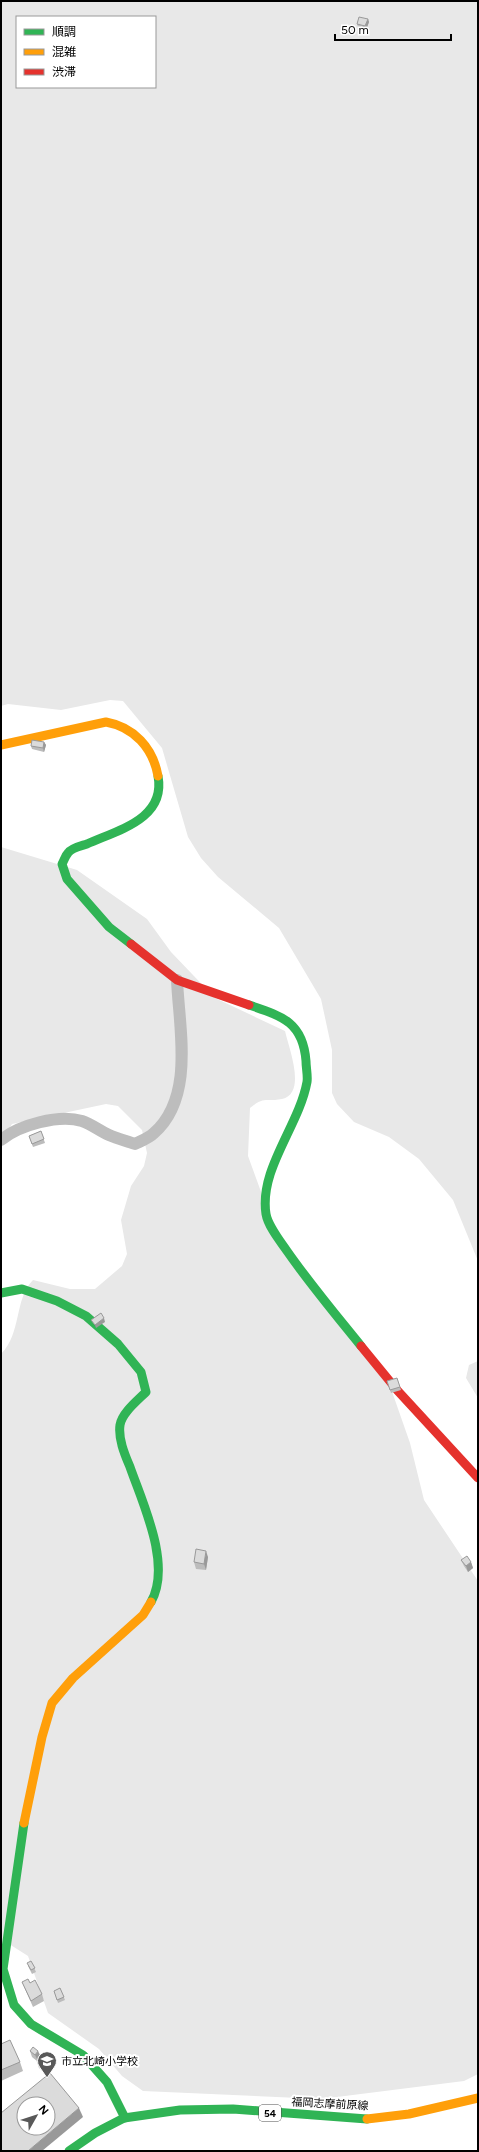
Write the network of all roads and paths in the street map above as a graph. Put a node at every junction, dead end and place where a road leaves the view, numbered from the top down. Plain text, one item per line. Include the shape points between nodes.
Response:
1 (1, 745) edge
2 (177, 980) junction
3 (1, 1140) edge
4 (1, 1293) edge
5 (478, 1478) edge
6 (478, 2098) edge
7 (125, 2118) junction
8 (69, 2151) edge

1 - 2 street via 106,722 121,724 135,734 148,750 157,767 160,787 154,807 118,830 68,852 62,864 67,880 109,927
2 - 3 street via 182,1041 178,1090 168,1118 154,1134 136,1144 81,1121 56,1120 31,1124
2 - 5 street via 277,1014 292,1024 300,1034 305,1053 307,1081 298,1113 269,1177 266,1215 278,1238 308,1281 397,1390
4 - 7 street via 22,1289 57,1301 86,1316 118,1344 141,1372 146,1392 129,1409 120,1424 124,1449 150,1525 159,1562 154,1596 144,1615 74,1678 52,1703 22,1830 3,1969 14,2005 31,2024 83,2055 107,2082
6 - 7 street, 福岡志摩前原線 / 54 via 370,2119 208,2108 175,2109
7 - 8 street, 福岡志摩前原線 / 54 via 99,2130

